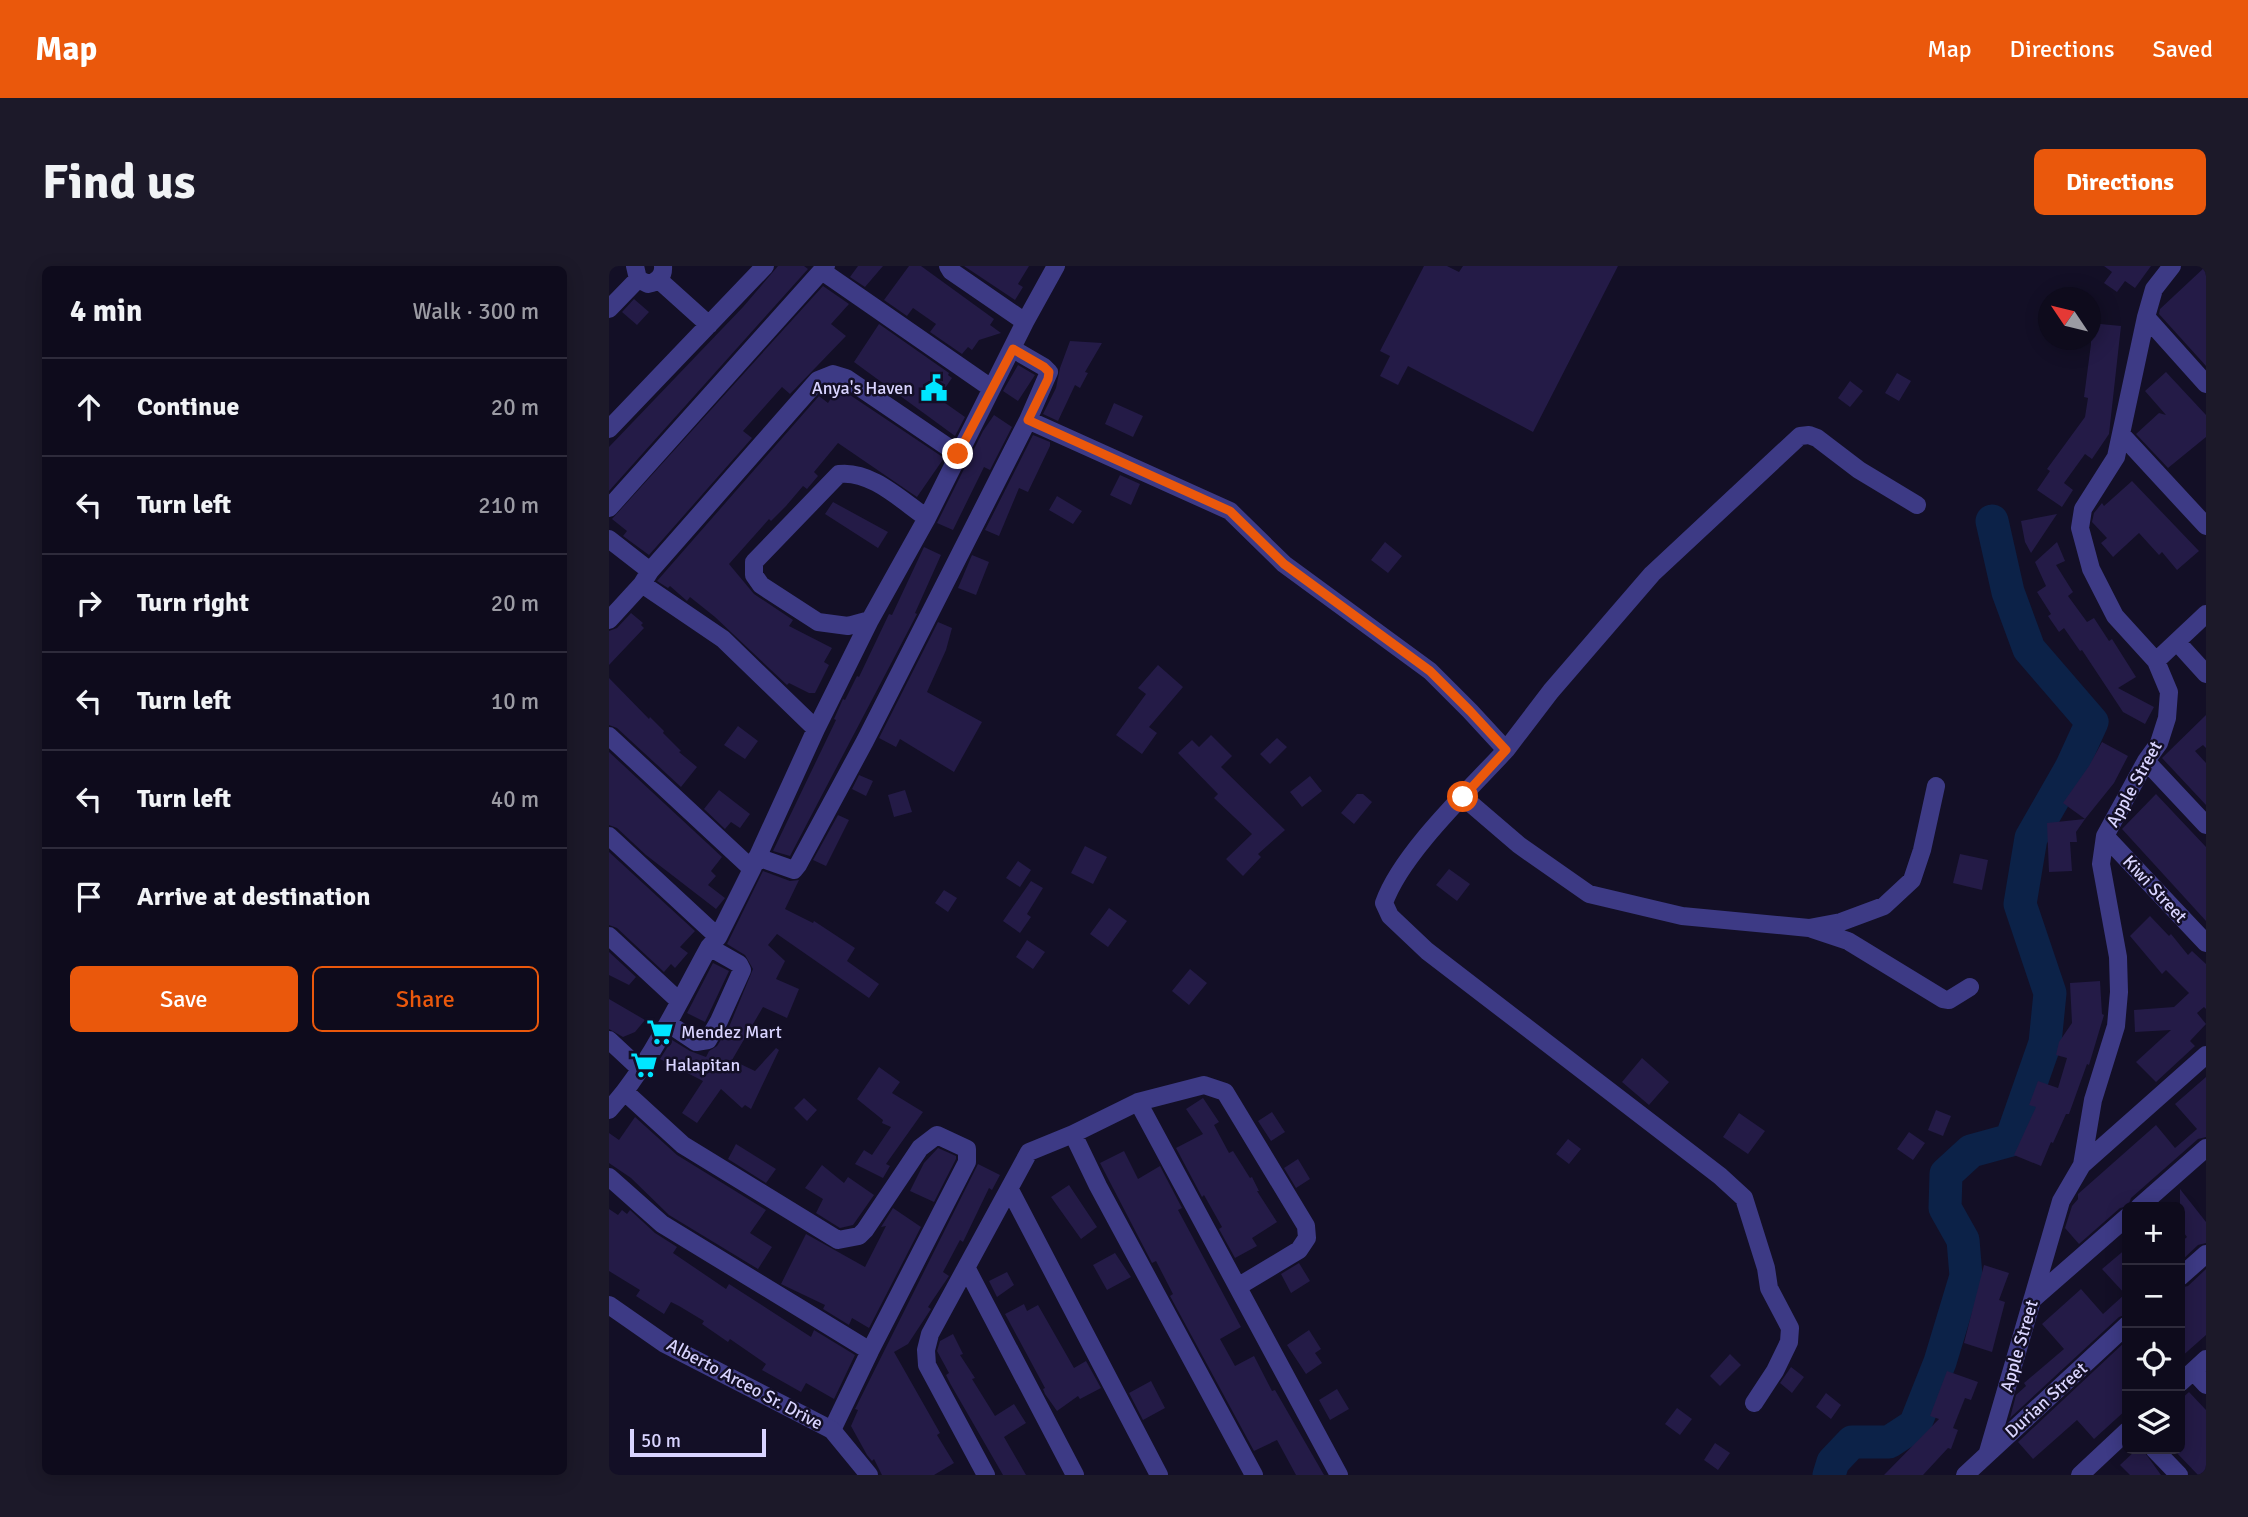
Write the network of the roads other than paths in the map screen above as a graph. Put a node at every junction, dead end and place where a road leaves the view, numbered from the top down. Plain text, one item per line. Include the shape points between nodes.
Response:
1 (765, 266) edge
2 (947, 266) edge
3 (1056, 266) edge
4 (2172, 266) edge
5 (824, 269) edge
6 (636, 272) edge
7 (661, 273) edge
8 (609, 309) edge
9 (2146, 317) junction
10 (1025, 322) junction
11 (709, 325) junction
12 (1013, 349) junction
13 (2206, 384) edge
14 (991, 388) junction
15 (1028, 420) junction
16 (609, 429) edge
17 (2121, 434) junction
18 (958, 454) junction
19 (1917, 505) dead end
20 (609, 508) edge
21 (927, 518) junction
22 (2206, 526) edge
23 (609, 539) edge
24 (646, 577) junction
25 (2206, 614) edge
26 (609, 620) edge
27 (870, 620) junction
28 (2177, 642) junction
29 (2156, 661) junction
30 (2206, 674) edge
31 (816, 729) junction
32 (609, 736) edge
33 (1506, 750) junction
34 (2146, 761) junction
35 (1936, 786) dead end
36 (1463, 797) junction
37 (2206, 825) edge
38 (609, 836) edge
39 (2105, 836) junction
40 (755, 863) junction
41 (1809, 928) junction
42 (609, 936) edge
43 (713, 942) junction
44 (2206, 943) edge
45 (1970, 987) dead end
46 (679, 1002) junction
47 (669, 1024) junction
48 (609, 1040) edge
49 (2206, 1055) edge
50 (639, 1068) junction
51 (625, 1092) junction
52 (1138, 1102) junction
53 (609, 1110) edge
54 (1073, 1134) junction
55 (2206, 1148) edge
56 (2082, 1165) junction
57 (609, 1177) edge
58 (1010, 1190) junction
59 (2145, 1202) edge
60 (2122, 1221) edge
61 (2206, 1254) edge
62 (967, 1269) junction
63 (2185, 1273) edge
64 (1239, 1286) junction
65 (2032, 1301) junction
66 (609, 1306) edge
67 (2124, 1328) edge
68 (870, 1351) junction
69 (2193, 1371) edge
70 (2206, 1385) edge
71 (1754, 1404) dead end
72 (832, 1430) junction
73 (2122, 1437) edge
74 (1987, 1452) junction
75 (2159, 1454) edge
76 (869, 1475) edge
77 (986, 1475) edge
78 (1075, 1475) edge
79 (1159, 1475) edge
80 (1254, 1475) edge
81 (1339, 1475) edge
82 (1965, 1475) edge
83 (2080, 1475) edge
84 (2179, 1475) edge

1 - 11 street
2 - 10 street
3 - 10 street
4 - 9 street, Apple Street via 2154,289
5 - 14 street
5 - 20 street
6 - 7 street via 648,284
6 - 8 street
7 - 11 street
9 - 13 street
9 - 17 street, Apple Street
10 - 12 street
11 - 16 street
12 - 14 street
12 - 15 street via 1049,372
14 - 18 street
15 - 33 street via 1230,511 1284,564 1430,671
15 - 40 street via 798,865 794,870
17 - 22 street
17 - 29 street, Apple Street via 2116,457 2083,509 2080,528 2091,569 2115,616
18 - 21 street
18 - 24 street via 846,378 833,374 818,380
19 - 33 street via 1817,438 1800,436 1651,574
21 - 27 street
21 - 27 street via 866,478 839,474 754,562 754,575 761,585 818,622 848,626
23 - 24 street
24 - 26 street
24 - 31 street via 723,639
25 - 28 street
27 - 31 street
28 - 29 street
28 - 30 street
29 - 34 street, Apple Street via 2169,692 2167,718 2159,743
31 - 40 street
32 - 40 street
33 - 36 street
34 - 37 street
34 - 39 street, Apple Street
35 - 41 street via 1912,880 1884,906
36 - 41 street via 1519,845 1589,894 1682,916
36 - 71 street via 1391,884 1384,903 1390,916 1427,951 1744,1198 1769,1288 1790,1328 1789,1342
38 - 43 street
39 - 44 street, Kiwi Street
39 - 56 street, Apple Street via 2101,864 2118,957 2119,992 2116,1026 2093,1100
40 - 43 street
41 - 45 street via 1848,941 1943,999
42 - 46 street
43 - 46 street
43 - 47 street via 741,970 719,1021 708,1040 696,1042
46 - 47 street
47 - 50 street
48 - 50 street
49 - 56 street
50 - 51 street
51 - 53 street
51 - 68 street via 683,1145 838,1240 859,1236 865,1230 920,1148 937,1135 967,1149 967,1162
52 - 54 street
52 - 64 street
52 - 64 street via 1204,1085 1226,1092 1306,1226 1307,1238 1299,1250
54 - 58 street via 1029,1152
54 - 80 street
55 - 59 street
56 - 65 street, Apple Street via 2061,1201
57 - 68 street via 663,1224
58 - 62 street
58 - 79 street
60 - 65 street
61 - 63 street
62 - 77 street via 930,1334 926,1358
62 - 78 street
64 - 81 street
65 - 74 street, Apple Street
66 - 72 street, Alberto Arceo Sr. Drive via 665,1344
67 - 74 street, Durian Street
68 - 72 street
69 - 70 street
72 - 76 street, Alberto Arceo Sr. Drive
73 - 83 street
74 - 82 street, Durian Street
75 - 84 street

